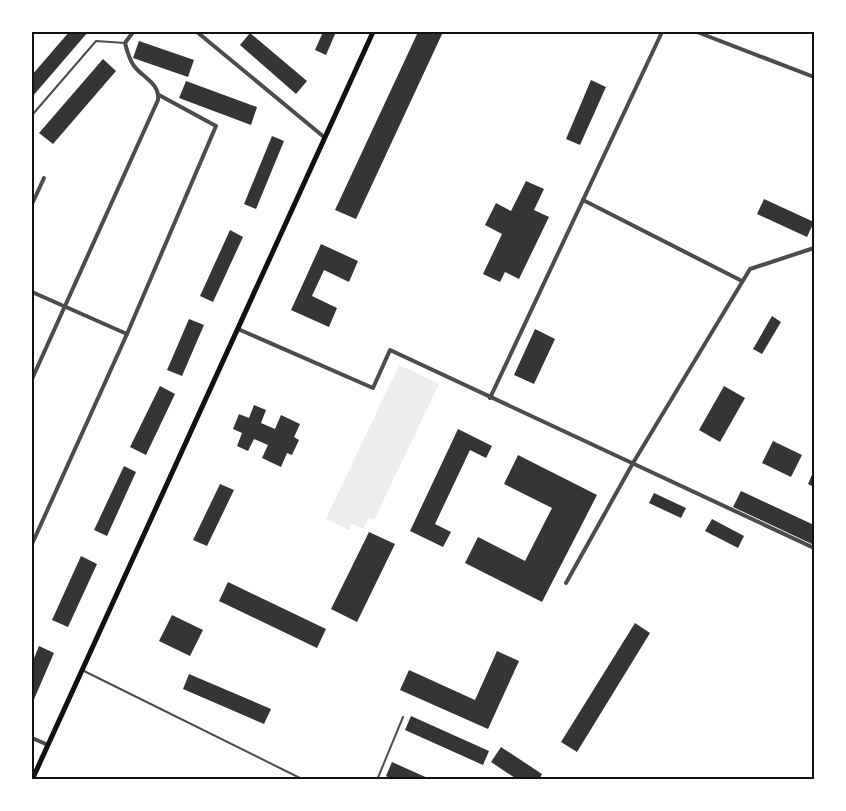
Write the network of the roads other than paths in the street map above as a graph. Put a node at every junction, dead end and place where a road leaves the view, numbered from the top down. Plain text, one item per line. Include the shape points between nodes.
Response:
1 (133, 32) edge
2 (197, 32) edge
3 (373, 32) edge
4 (662, 32) edge
5 (697, 32) edge
6 (125, 43) junction
7 (814, 77) edge
8 (159, 95) junction
9 (33, 114) edge
10 (324, 136) junction
11 (44, 178) dead end
12 (583, 200) junction
13 (32, 204) edge
14 (814, 248) edge
15 (742, 281) junction
16 (32, 292) edge
17 (64, 307) junction
18 (238, 329) junction
19 (127, 334) junction
20 (32, 379) edge
21 (490, 398) junction
22 (633, 464) junction
23 (32, 544) edge
24 (814, 548) edge
25 (566, 583) dead end
26 (82, 670) junction
27 (403, 717) dead end
28 (32, 738) edge
29 (48, 745) junction
30 (32, 780) edge
31 (304, 780) edge
32 (377, 780) edge

1 - 6 street
2 - 10 street
3 - 10 main road
4 - 12 street
5 - 7 street
6 - 8 street via 134,66 156,86
6 - 9 lane via 96,41
8 - 17 street
8 - 19 street via 216,126
10 - 18 main road
11 - 13 street
12 - 15 street
12 - 21 street
14 - 15 street via 750,268
15 - 22 street
16 - 17 street
17 - 19 street
17 - 20 street
18 - 21 street via 373,388 390,350
18 - 26 main road
19 - 23 street
21 - 22 street
22 - 24 street
22 - 25 street
26 - 29 main road
26 - 31 lane
27 - 32 lane
28 - 29 street
29 - 30 main road

